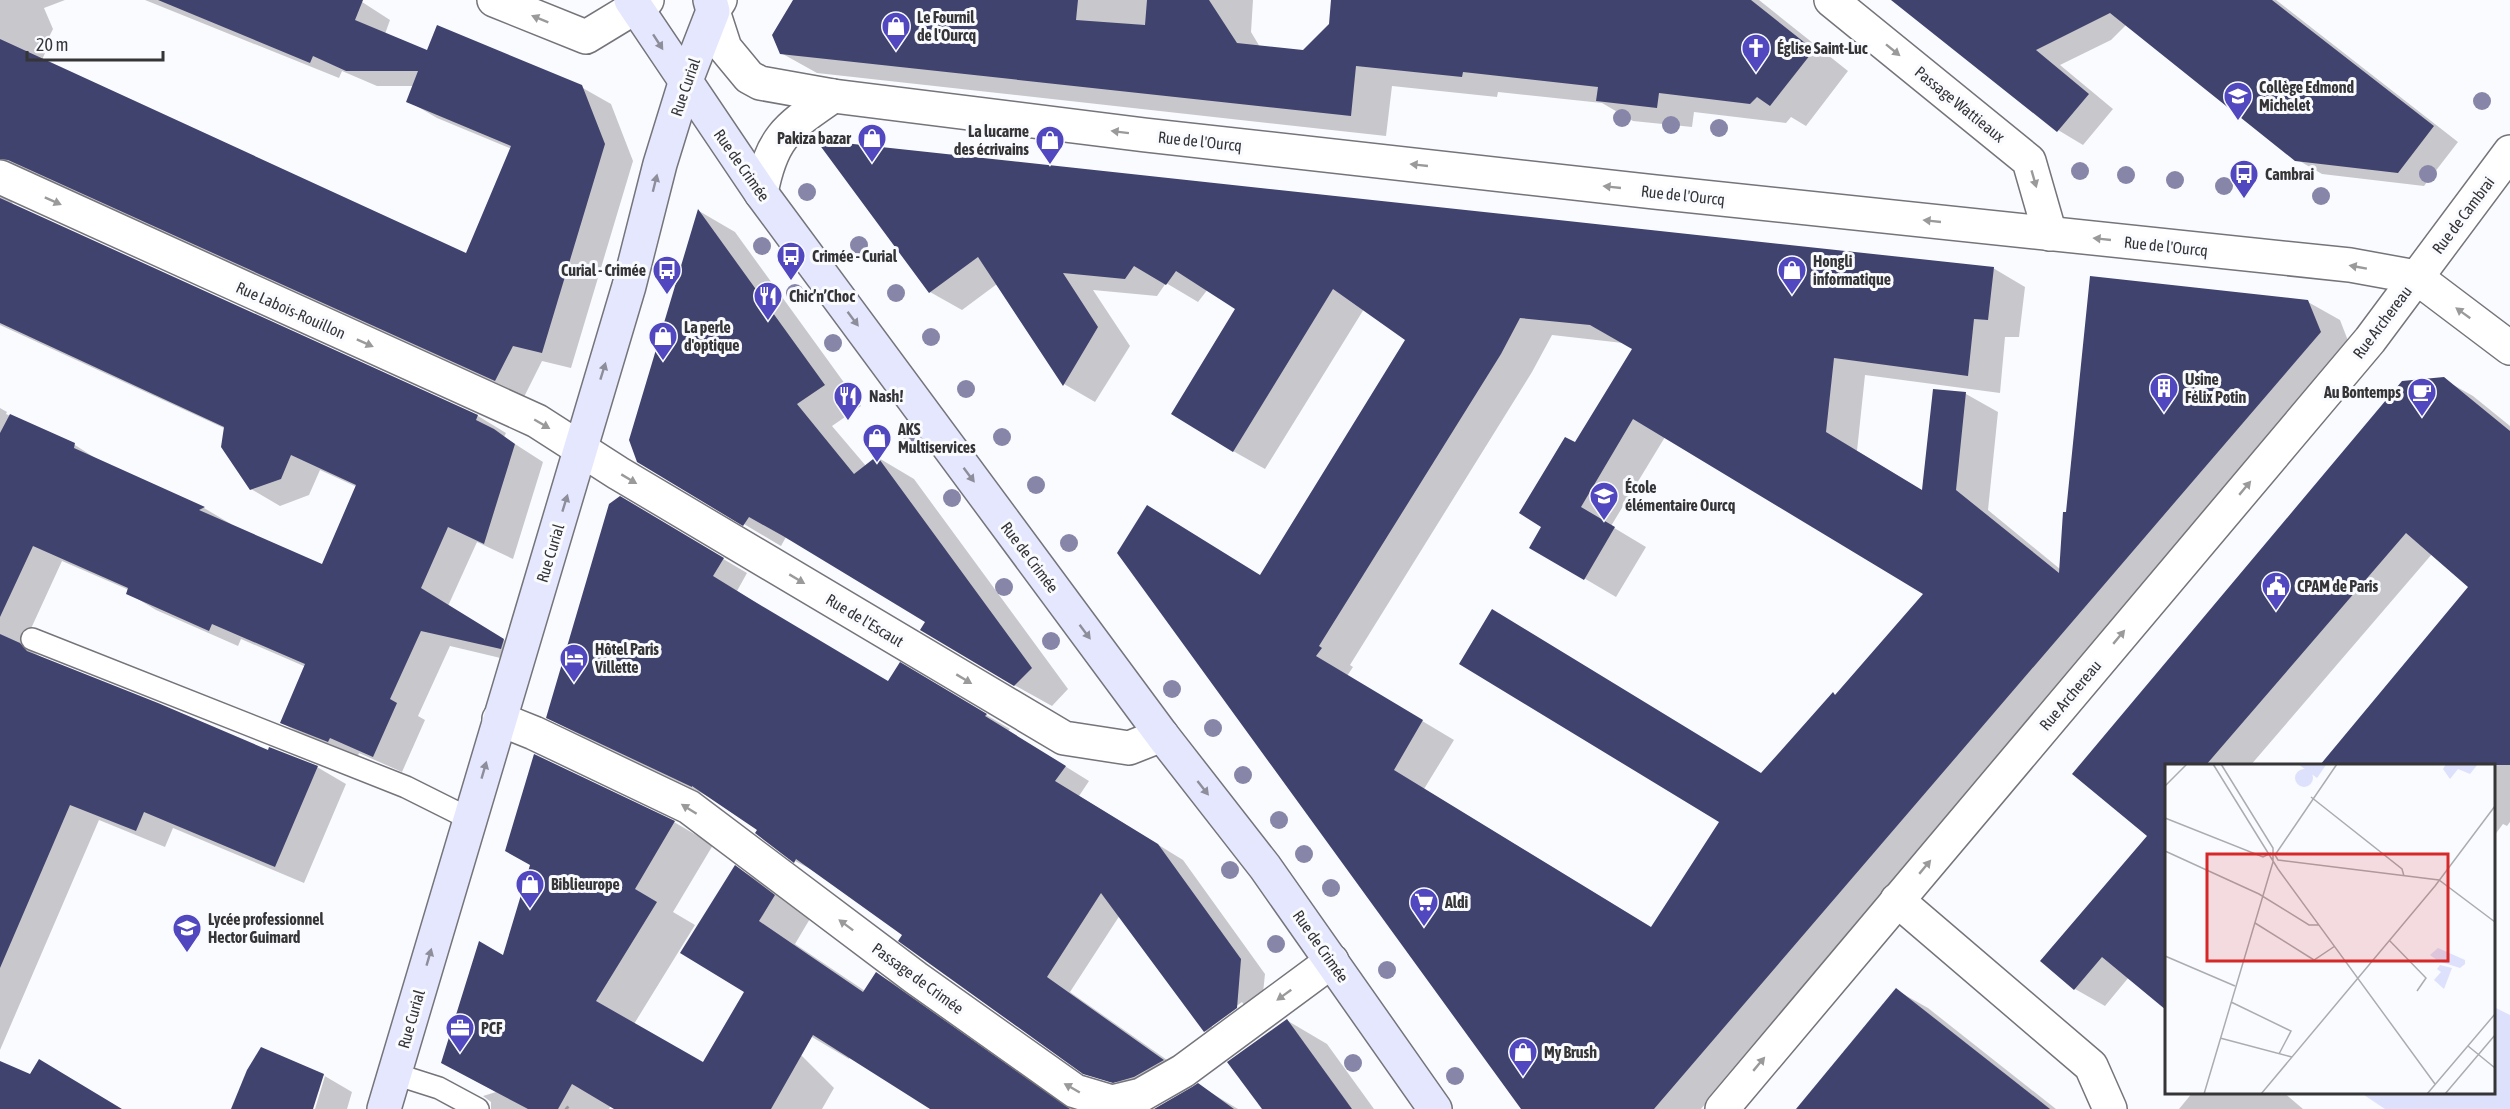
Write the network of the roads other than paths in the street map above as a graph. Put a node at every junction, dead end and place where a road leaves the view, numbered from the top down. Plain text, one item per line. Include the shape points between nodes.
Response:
1 (494, 0) edge
2 (1831, 0) edge
3 (638, 2) edge
4 (714, 4) edge
5 (685, 83) junction
6 (833, 96) junction
7 (2510, 152) edge
8 (0, 177) edge
9 (761, 193) junction
10 (2050, 234) junction
11 (2416, 277) junction
12 (2510, 348) edge
13 (580, 447) junction
14 (32, 639) dead end
15 (499, 719) junction
16 (1162, 735) junction
17 (470, 819) junction
18 (1897, 900) junction
19 (1332, 961) junction
20 (395, 1074) junction
21 (384, 1109) edge
22 (478, 1109) edge
23 (1435, 1109) edge
24 (1722, 1109) edge
25 (2110, 1109) edge

3 -> 1 street via 586,37
2 -> 10 street, Passage Wattieaux via 2029,161
3 -> 5 main road, Rue de Crimée
4 - 5 main road, Rue Curial
4 - 6 street, Rue de l'Ourcq via 725,48 749,78
5 - 9 main road, Rue de Crimée
13 -> 5 main road, Rue Curial
6 - 9 street via 779,139 767,163
10 -> 6 street, Rue de l'Ourcq via 1145,135
7 - 11 street, Rue de Cambrai
8 -> 13 street, Rue Labois-Rouillon via 537,421
9 -> 16 main road, Rue de Crimée
11 -> 10 street, Rue de l'Ourcq via 2350,265
12 -> 11 street, Rue de l'Ourcq
18 -> 11 street, Rue Archereau via 2370,340
15 -> 13 main road, Rue Curial
13 -> 16 street, Rue de l'Escaut via 1064,738 1129,748
14 - 17 lane via 406,787
17 -> 15 main road, Rue Curial
19 -> 15 street, Passage de Crimée via 1184,1071 1141,1095 1112,1102 1075,1091 916,978 689,807
16 -> 19 main road, Rue de Crimée
20 -> 17 main road, Rue Curial
24 -> 18 street, Rue Archereau
18 - 25 street via 2091,1066
19 - 23 main road, Rue de Crimée
20 - 21 main road, Rue Curial
20 - 22 lane via 439,1088

